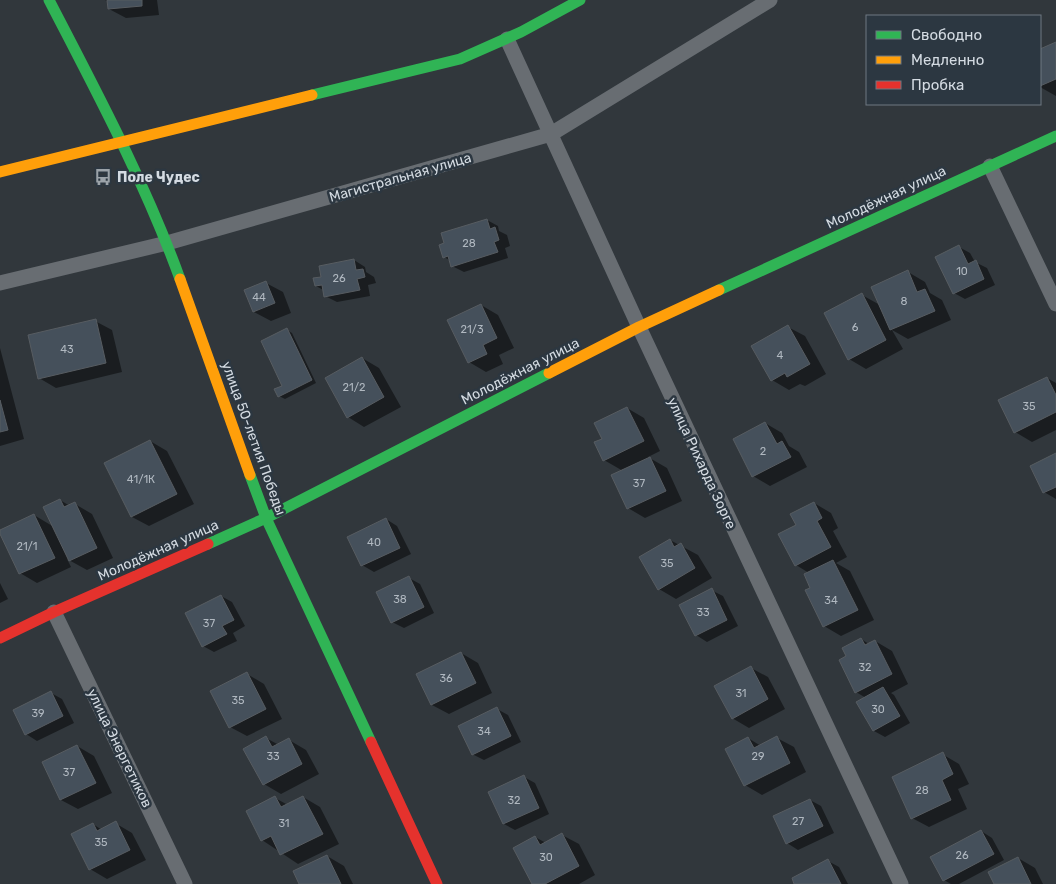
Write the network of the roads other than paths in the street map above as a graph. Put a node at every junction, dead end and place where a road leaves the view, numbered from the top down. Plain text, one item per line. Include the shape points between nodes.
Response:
1 (49, 0) edge
2 (580, 0) edge
3 (770, 0) edge
4 (507, 40) junction
5 (551, 134) junction
6 (1056, 136) edge
7 (122, 142) junction
8 (990, 166) junction
9 (0, 172) edge
10 (167, 243) junction
11 (0, 283) edge
12 (1056, 304) edge
13 (639, 327) junction
14 (266, 518) junction
15 (54, 612) junction
16 (0, 638) edge
17 (185, 884) edge
18 (437, 884) edge
19 (901, 884) edge

1 - 7 street, улица 50-летия Победы
2 - 4 street
3 - 5 street, Магистральная улица
4 - 5 street, улица Рихарда Зорге
4 - 7 street via 460,59
5 - 10 street, Магистральная улица
5 - 13 street, улица Рихарда Зорге
6 - 8 street, Молодёжная улица
7 - 9 street
7 - 10 street, улица 50-летия Победы
8 - 12 street
8 - 13 street, Молодёжная улица
10 - 11 street, Магистральная улица
10 - 14 street, улица 50-летия Победы
13 - 14 street, Молодёжная улица
13 - 19 street, улица Рихарда Зорге
14 - 15 street, Молодёжная улица
14 - 18 street, улица 50-летия Победы
15 - 16 street, Молодёжная улица
15 - 17 street, улица Энергетиков

